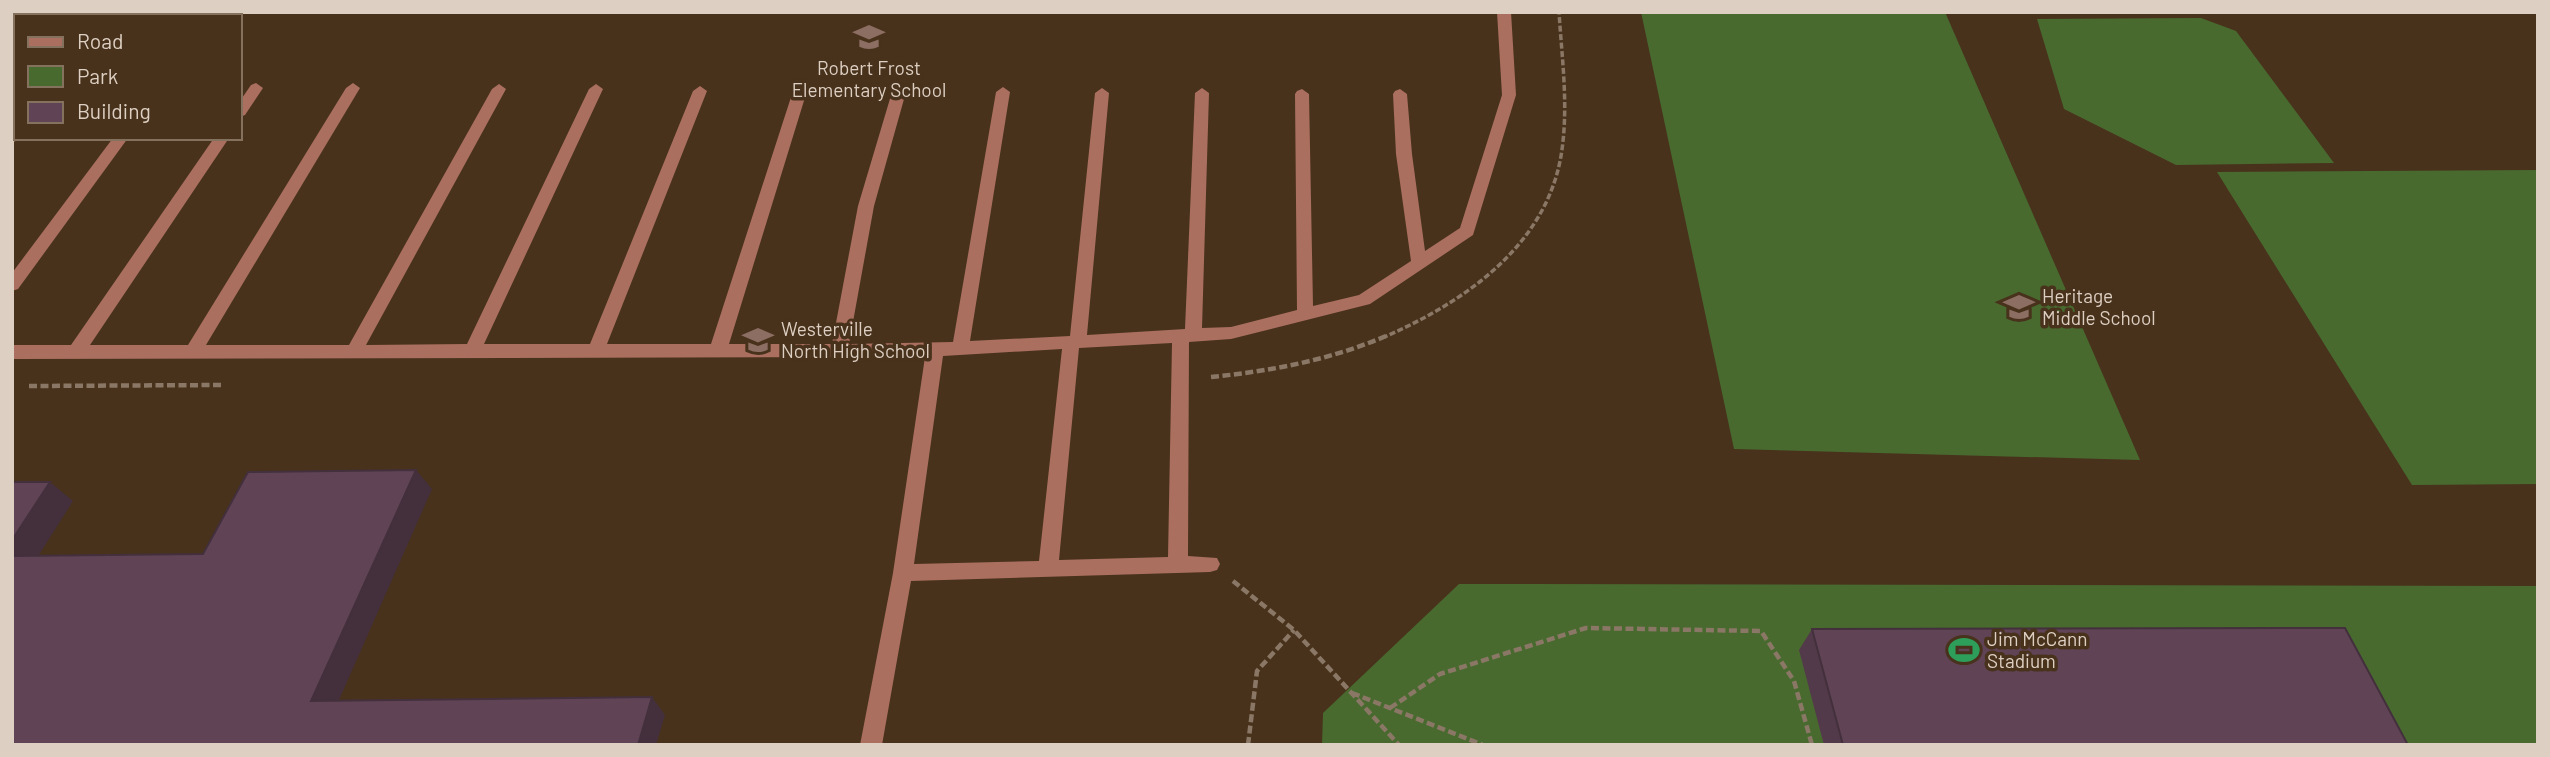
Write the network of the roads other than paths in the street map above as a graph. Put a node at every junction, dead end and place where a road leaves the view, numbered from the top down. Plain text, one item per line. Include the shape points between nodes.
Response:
1 (1504, 12) edge
2 (256, 88) dead end
3 (354, 88) dead end
4 (499, 89) dead end
5 (596, 89) dead end
6 (700, 90) dead end
7 (800, 91) dead end
8 (899, 92) dead end
9 (1003, 92) dead end
10 (1102, 93) dead end
11 (1202, 93) dead end
12 (1302, 94) dead end
13 (1399, 94) dead end
14 (242, 109) edge
15 (120, 140) edge
16 (221, 140) edge
17 (1419, 263) junction
18 (12, 285) edge
19 (1305, 314) junction
20 (1187, 335) junction
21 (1074, 342) junction
22 (960, 349) junction
23 (839, 350) junction
24 (935, 350) junction
25 (354, 351) junction
26 (472, 351) junction
27 (596, 351) junction
28 (718, 351) junction
29 (12, 352) edge
30 (76, 352) junction
31 (193, 352) junction
32 (1210, 564) road end
33 (1178, 565) junction
34 (1048, 569) junction
35 (903, 573) junction
36 (871, 745) edge

1 - 17 lane via 1509,95 1467,231
2 - 14 lane
3 - 31 lane
4 - 25 lane
5 - 26 lane
6 - 27 lane
7 - 28 lane
8 - 23 lane via 866,206
9 - 22 lane
10 - 21 lane
11 - 20 lane
12 - 19 lane
13 - 17 lane
15 - 18 lane
16 - 30 lane
17 - 19 lane via 1364,300
19 - 20 lane via 1231,333
20 - 21 lane
20 - 33 lane
21 - 22 lane
21 - 34 lane
22 - 24 lane
23 - 24 lane
23 - 28 lane
24 - 35 lane
25 - 26 lane
25 - 31 lane
26 - 27 lane
27 - 28 lane
29 - 30 lane
30 - 31 lane
32 - 33 lane
33 - 34 lane
34 - 35 lane
35 - 36 lane

